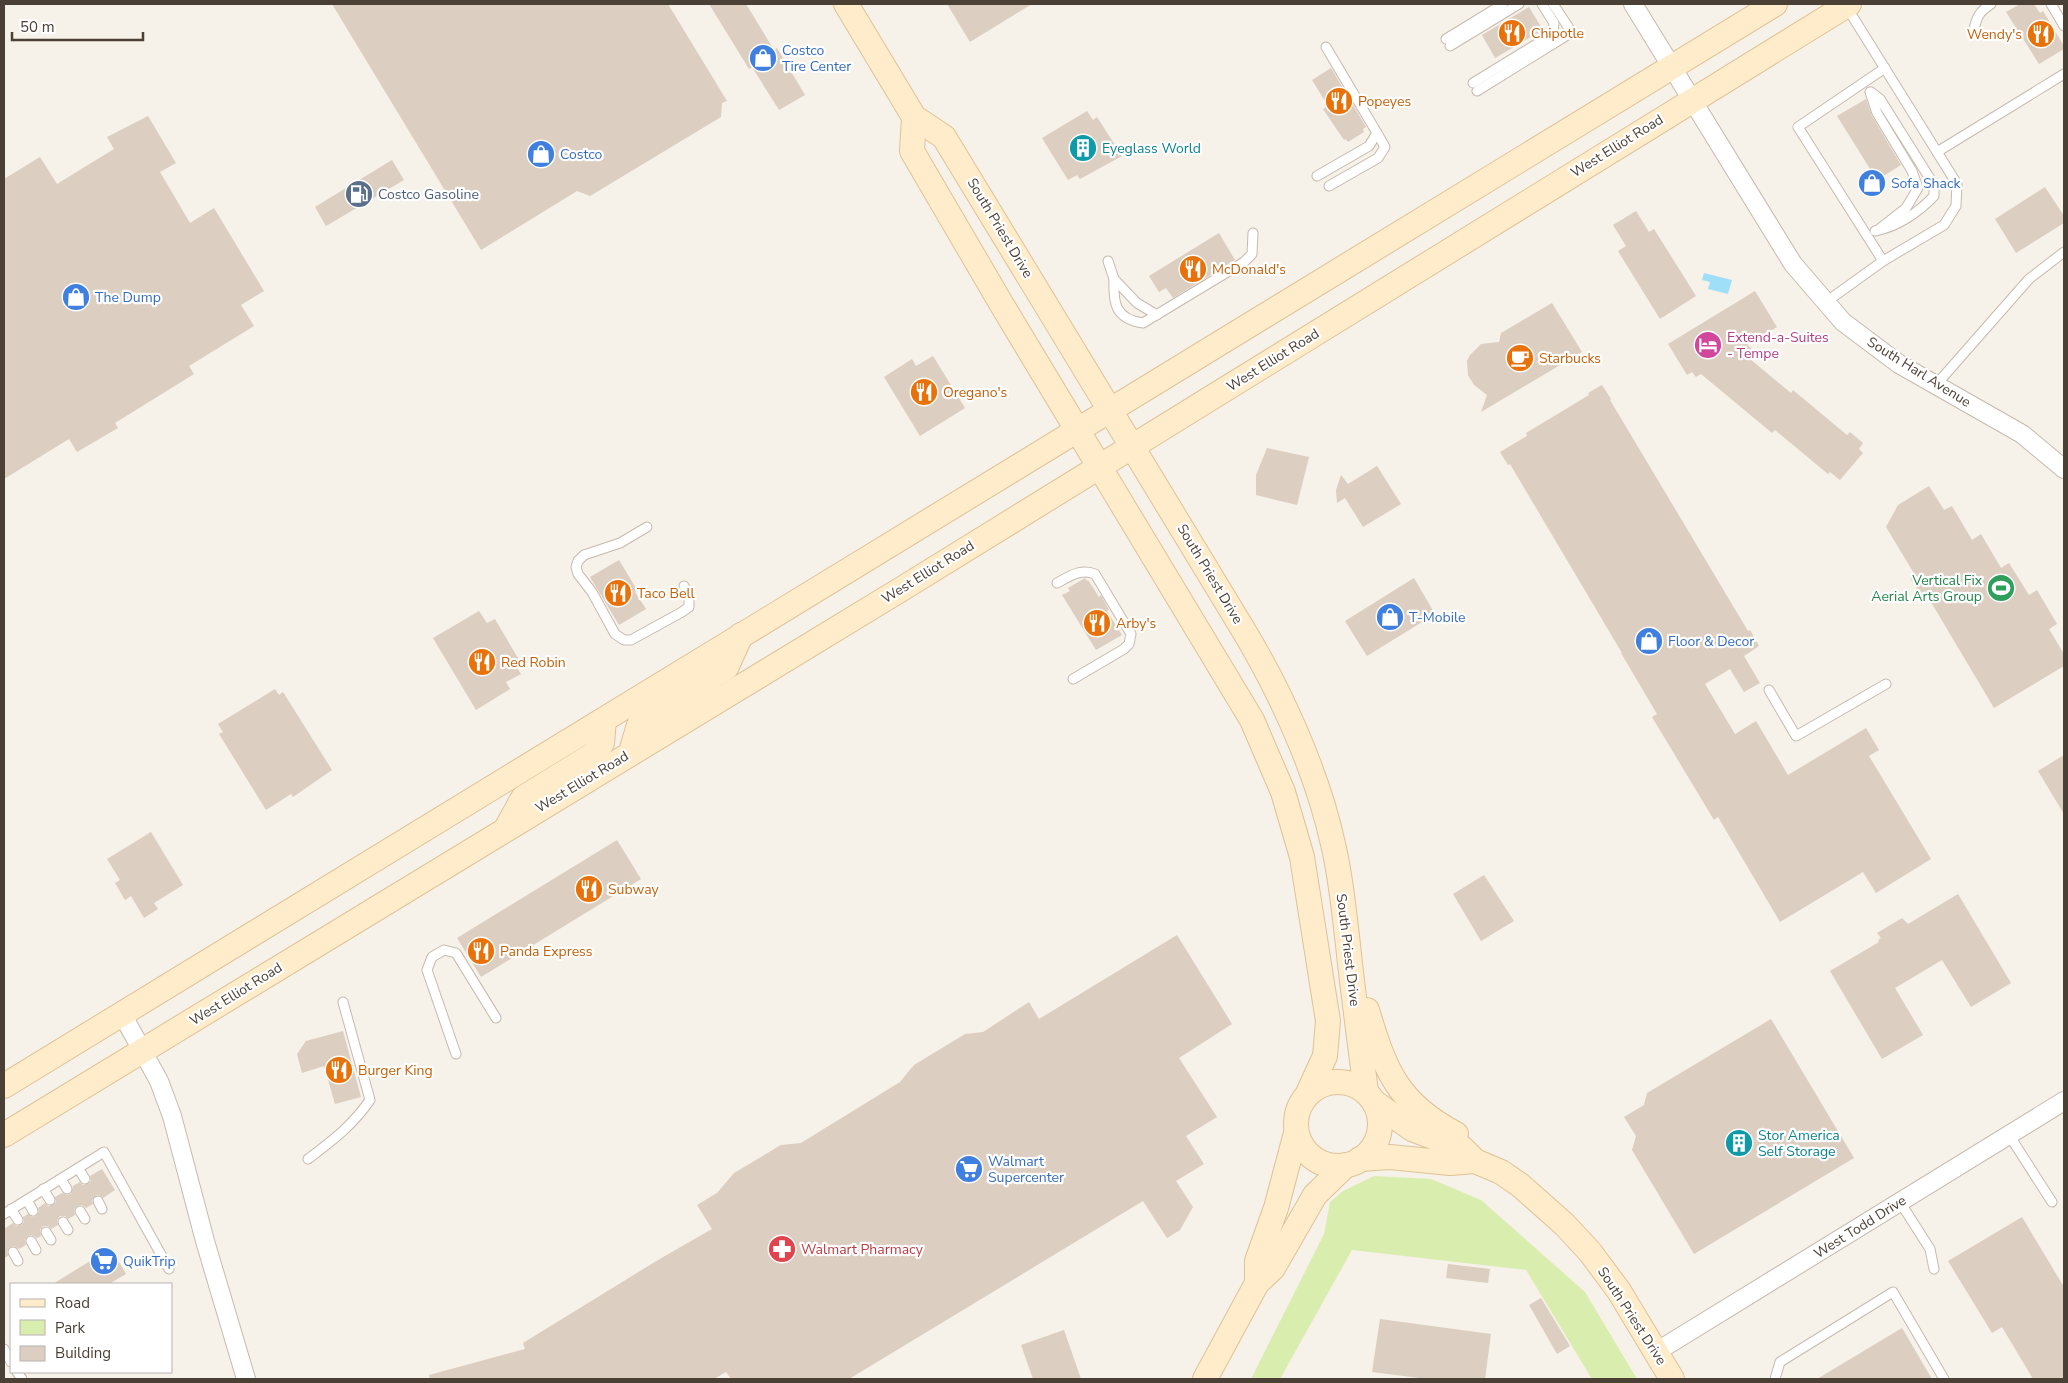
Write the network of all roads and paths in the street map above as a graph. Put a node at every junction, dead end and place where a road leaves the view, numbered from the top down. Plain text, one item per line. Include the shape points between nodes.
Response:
1 (846, 4) edge
2 (1503, 4) edge
3 (1519, 4) edge
4 (1542, 4) edge
5 (1553, 4) edge
6 (1633, 4) edge
7 (1775, 4) edge
8 (1991, 4) edge
9 (2051, 4) edge
10 (1847, 5) edge
11 (2064, 26) edge
12 (1974, 29) dead end
13 (1326, 47) dead end
14 (1885, 68) junction
15 (1677, 72) junction
16 (2064, 74) edge
17 (1864, 82) junction
18 (1871, 92) junction
19 (1693, 99) junction
20 (914, 117) junction
21 (1377, 133) junction
22 (1937, 152) junction
23 (1317, 176) dead end
24 (1329, 186) dead end
25 (1875, 231) junction
26 (1253, 233) dead end
27 (1867, 236) junction
28 (2064, 252) edge
29 (1108, 261) dead end
30 (1883, 261) junction
31 (1114, 279) junction
32 (1826, 302) junction
33 (1157, 315) junction
34 (1936, 386) junction
35 (1110, 411) junction
36 (1077, 431) junction
37 (1132, 447) junction
38 (1100, 466) junction
39 (2064, 469) edge
40 (647, 527) dead end
41 (1057, 583) dead end
42 (684, 586) dead end
43 (741, 635) junction
44 (1074, 679) dead end
45 (1886, 684) dead end
46 (1768, 690) dead end
47 (604, 720) junction
48 (1252, 720) junction
49 (631, 752) junction
50 (1328, 823) junction
51 (506, 828) junction
52 (1348, 945) junction
53 (343, 1002) dead end
54 (122, 1014) junction
55 (496, 1018) dead end
56 (143, 1051) junction
57 (456, 1054) dead end
58 (4, 1086) edge
59 (1308, 1093) junction
60 (1370, 1097) junction
61 (2064, 1101) edge
62 (1296, 1132) junction
63 (4, 1135) edge
64 (2009, 1135) junction
65 (308, 1159) dead end
66 (1475, 1161) junction
67 (1353, 1162) junction
68 (78, 1168) junction
69 (1501, 1172) junction
70 (61, 1179) junction
71 (85, 1179) dead end
72 (43, 1190) junction
73 (67, 1190) dead end
74 (27, 1200) junction
75 (50, 1200) dead end
76 (1900, 1202) junction
77 (2052, 1202) dead end
78 (33, 1211) dead end
79 (8, 1212) edge
80 (18, 1220) dead end
81 (13, 1252) dead end
82 (18, 1261) dead end
83 (169, 1269) dead end
84 (1934, 1269) dead end
85 (1257, 1283) junction
86 (4, 1349) edge
87 (1656, 1352) junction
88 (10, 1360) edge
89 (246, 1379) edge
90 (1205, 1379) edge
91 (1672, 1379) edge
92 (1775, 1379) edge
93 (1944, 1379) edge

1 - 20 main road, South Priest Drive
2 - 3 lane via 1448,42
4 - 5 lane via 1554,23 1553,34 1475,87 1569,34 1569,28
6 - 15 street, South Harl Avenue
7 - 15 main road
8 - 12 lane via 1976,16
9 - 11 lane
10 - 14 lane
10 - 19 main road, West Elliot Road
13 - 21 lane
14 - 17 lane
14 - 22 lane
15 - 19 street, South Harl Avenue
15 - 35 main road
16 - 22 lane
17 - 18 lane
17 - 27 lane via 1798,127
18 - 25 lane via 1878,113 1912,171 1918,188 1906,208
18 - 25 lane via 1880,99 1934,185 1934,196 1926,205 1890,228
19 - 32 street, South Harl Avenue via 1793,264
19 - 37 main road, West Elliot Road
20 - 35 main road, South Priest Drive via 944,136
20 - 36 main road, South Priest Drive via 912,151
21 - 23 lane via 1369,146
21 - 24 lane via 1385,146 1378,158
22 - 30 lane via 1957,184 1956,206 1944,226
25 - 27 lane
26 - 33 lane via 1252,254 1244,262
27 - 30 lane
28 - 34 lane via 2030,279
29 - 31 lane
30 - 32 lane
31 - 33 lane via 1137,303
31 - 33 lane via 1113,299 1123,316 1142,323
32 - 34 street, South Harl Avenue via 1843,322 1899,364
34 - 39 street, South Harl Avenue via 2022,434
35 - 36 main road
35 - 37 main road, South Priest Drive
36 - 38 main road, South Priest Drive
36 - 43 main road
37 - 38 main road, West Elliot Road
37 - 50 main road, South Priest Drive via 1270,678 1320,795
38 - 48 main road, South Priest Drive
38 - 49 main road, West Elliot Road
40 - 42 lane via 620,543 584,555 576,567 615,634 631,640 682,612 690,601
41 - 44 lane via 1081,571 1095,574 1130,634 1129,644 1124,649
43 - 47 main road
43 - 49 main road via 726,668 643,720
45 - 46 lane via 1796,736
47 - 51 main road via 602,742 594,754 523,798
47 - 54 main road
48 - 50 main road via 1280,744 1308,812
48 - 59 main road, South Priest Drive via 1283,792 1298,839 1324,993 1328,1020 1325,1056
49 - 51 main road, West Elliot Road
50 - 52 main road, South Priest Drive
51 - 56 main road, West Elliot Road
52 - 60 main road, South Priest Drive
52 - 69 main road via 1381,1055 1395,1082 1428,1118 1467,1140
53 - 65 lane via 370,1100 356,1121
54 - 56 street
54 - 58 main road
55 - 57 lane via 456,953 444,950 432,957 427,970
56 - 63 main road, West Elliot Road
56 - 89 street via 172,1116
59 - 60 main road via 1330,1082 1343,1082 1355,1085
59 - 62 main road via 1300,1105
60 - 66 main road, South Priest Drive via 1412,1130 1462,1148
60 - 67 main road via 1379,1114 1377,1140 1370,1151
61 - 64 street, West Todd Drive
62 - 67 main road via 1301,1145 1314,1159 1333,1166
62 - 85 main road via 1276,1208 1257,1261
64 - 76 street, West Todd Drive
64 - 77 lane
66 - 67 main road, South Priest Drive via 1450,1163 1390,1157
66 - 69 main road, South Priest Drive
67 - 85 main road via 1315,1195 1273,1268
68 - 70 lane
68 - 71 lane
68 - 83 lane via 104,1152
69 - 87 main road, South Priest Drive via 1520,1184 1590,1252 1619,1291
70 - 72 lane
70 - 73 lane
72 - 74 lane
72 - 75 lane
74 - 78 lane
74 - 79 lane
76 - 84 lane via 1930,1249
76 - 87 street, West Todd Drive
79 - 80 lane
81 - 82 lane
85 - 90 main road
86 - 88 lane
87 - 91 main road, South Priest Drive
92 - 93 lane via 1780,1362 1893,1292

